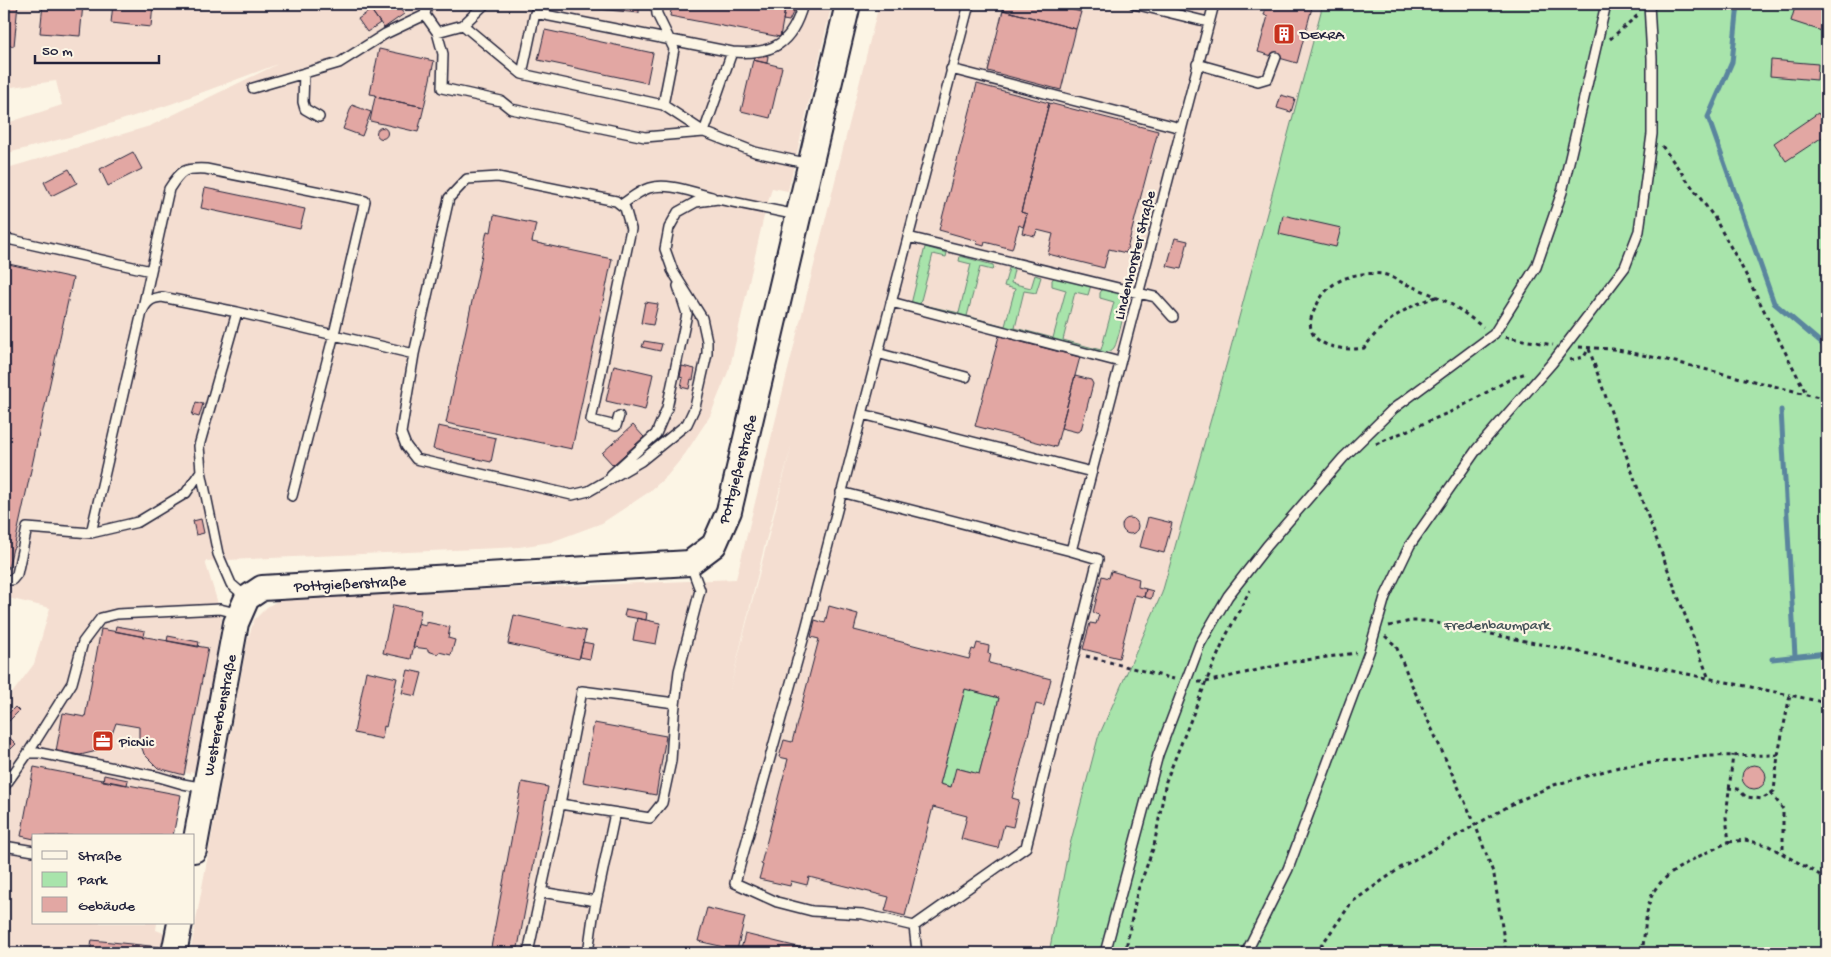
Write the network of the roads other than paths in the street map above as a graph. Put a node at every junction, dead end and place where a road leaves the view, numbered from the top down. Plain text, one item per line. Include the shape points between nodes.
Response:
1 (427, 4) edge
2 (485, 4) edge
3 (656, 4) edge
4 (803, 4) edge
5 (848, 4) edge
6 (969, 4) edge
7 (1134, 4) edge
8 (1214, 4) edge
9 (1606, 4) edge
10 (1650, 4) edge
11 (425, 15) junction
12 (1208, 22) junction
13 (463, 25) junction
14 (437, 32) junction
15 (670, 40) junction
16 (732, 52) junction
17 (1276, 57) dead end
18 (1197, 64) junction
19 (951, 69) junction
20 (304, 73) junction
21 (522, 74) junction
22 (253, 88) dead end
23 (663, 105) junction
24 (320, 117) dead end
25 (1181, 128) junction
26 (704, 132) junction
27 (810, 164) junction
28 (718, 199) junction
29 (621, 205) junction
30 (799, 215) junction
31 (908, 237) junction
32 (4, 239) edge
33 (672, 270) junction
34 (152, 271) junction
35 (1138, 292) junction
36 (891, 302) junction
37 (142, 312) junction
38 (237, 312) junction
39 (1173, 317) dead end
40 (334, 334) junction
41 (877, 353) junction
42 (414, 354) junction
43 (1120, 362) junction
44 (966, 377) dead end
45 (862, 414) junction
46 (619, 416) dead end
47 (201, 471) junction
48 (1092, 472) junction
49 (602, 484) junction
50 (841, 492) junction
51 (292, 496) dead end
52 (91, 534) junction
53 (1071, 551) junction
54 (690, 563) junction
55 (4, 580) edge
56 (250, 600) junction
57 (675, 703) junction
58 (28, 753) junction
59 (4, 787) edge
60 (206, 788) junction
61 (560, 804) junction
62 (615, 813) junction
63 (195, 845) edge
64 (4, 846) edge
65 (32, 852) edge
66 (542, 892) junction
67 (596, 901) junction
68 (180, 924) edge
69 (914, 926) junction
70 (174, 953) edge
71 (528, 953) edge
72 (588, 953) edge
73 (917, 953) edge
74 (1105, 953) edge
75 (1246, 953) edge

1 - 11 lane
2 - 13 lane
3 - 15 lane via 657,14
4 - 16 lane via 797,24 783,42 751,53
5 - 27 street, Pottgießerstraße
6 - 19 lane
7 - 12 lane
8 - 12 lane, Lindenhorster Straße
9 - 74 lane via 1562,192 1536,267 1494,334 1393,408 1343,458 1228,596 1200,644 1158,755
10 - 75 lane via 1652,134 1639,231 1625,267 1552,363 1477,449 1410,545 1385,597 1369,652 1288,869
11 - 14 lane
11 - 20 lane via 384,34 339,63
12 - 18 lane, Lindenhorster Straße
13 - 14 lane
13 - 21 lane
14 - 26 lane via 443,54 442,88 501,101 511,108 645,137
15 - 16 lane
15 - 21 lane via 535,13
15 - 23 lane via 674,48
16 - 26 lane
17 - 18 lane via 1268,78 1258,81
18 - 25 lane, Lindenhorster Straße
19 - 25 lane
19 - 31 lane
20 - 22 lane
20 - 24 lane via 305,109
21 - 23 lane
23 - 26 lane
25 - 35 lane, Lindenhorster Straße
26 - 27 lane via 755,152
27 - 30 street, Pottgießerstraße
28 - 29 lane via 667,186 649,188
28 - 30 lane
28 - 33 lane via 696,202 678,212 669,228 665,249
29 - 42 lane via 616,201 498,177 467,179 449,198
29 - 46 lane via 625,208 631,229 591,420 616,426
30 - 54 street, Pottgießerstraße via 729,511 714,545
31 - 35 lane
31 - 36 lane
32 - 34 lane
33 - 49 lane via 687,314 667,408 656,434
33 - 49 lane via 702,318 707,341 695,408 686,424 671,438
34 - 37 lane
34 - 40 lane via 169,189 177,176 189,168 365,201
35 - 39 lane via 1155,297
35 - 43 lane, Lindenhorster Straße
36 - 41 lane
36 - 43 lane
37 - 38 lane via 149,301 162,297
37 - 52 lane
38 - 40 lane
38 - 47 lane via 199,446
40 - 42 lane
40 - 51 lane
41 - 44 lane
41 - 45 lane
42 - 49 lane via 401,433 416,459 572,495
43 - 48 lane, Lindenhorster Straße
45 - 48 lane
45 - 50 lane
47 - 52 lane via 186,493 138,522
47 - 56 lane via 218,554 231,584
48 - 53 lane, Lindenhorster Straße
50 - 53 lane
50 - 69 lane via 735,883 777,902 812,911 863,914
52 - 55 lane via 27,528 17,574 12,580
53 - 69 lane via 1098,559 1026,847
54 - 56 street, Pottgießerstraße
54 - 57 lane via 700,590 679,671
56 - 58 lane via 220,609 117,614 102,618 83,642 72,683
56 - 60 street, Westererbenstraße via 236,623
57 - 61 lane via 582,691
57 - 62 lane via 671,761 662,803 650,818
58 - 59 lane
58 - 60 lane
60 - 63 street, Westererbenstraße
61 - 62 lane
61 - 66 lane
62 - 67 lane
64 - 65 lane
66 - 67 lane
66 - 71 lane
67 - 72 lane
68 - 70 street
69 - 73 lane

